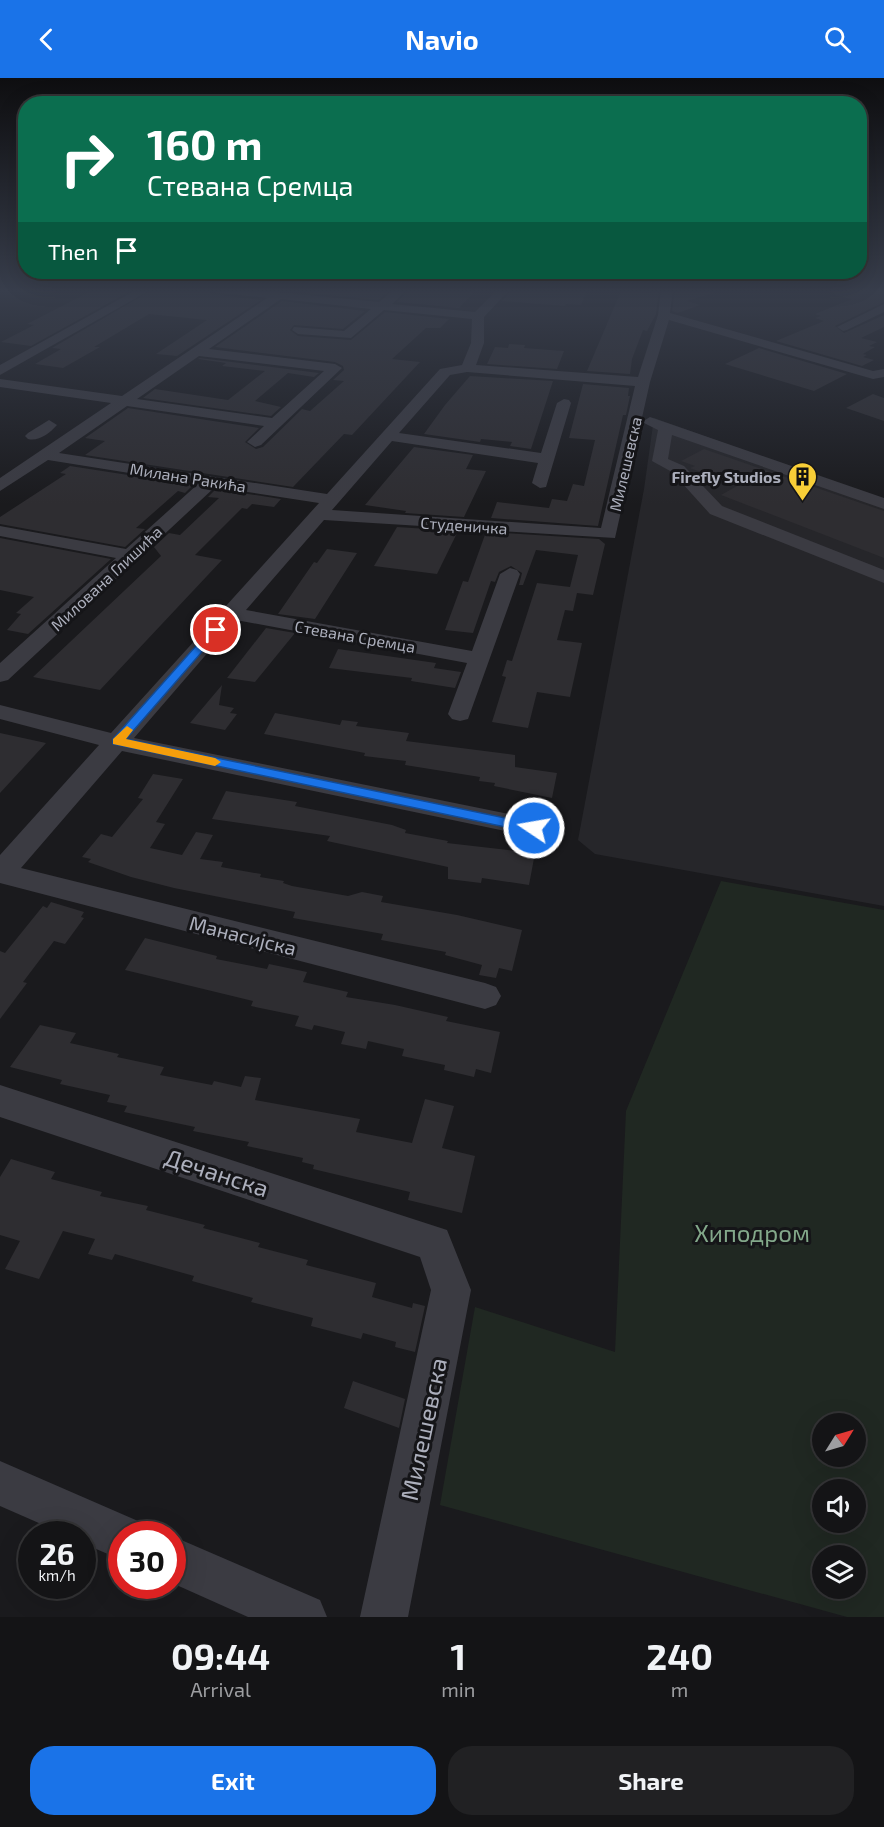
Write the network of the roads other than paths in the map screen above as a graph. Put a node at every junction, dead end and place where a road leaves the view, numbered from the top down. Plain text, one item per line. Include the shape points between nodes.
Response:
1 (18, 361) edge
2 (186, 361) edge
3 (274, 361) edge
4 (471, 361) edge
5 (650, 361) edge
6 (833, 361) edge
7 (467, 368) junction
8 (0, 371) edge
9 (881, 374) edge
10 (643, 382) junction
11 (0, 384) edge
12 (125, 401) junction
13 (564, 403) dead end
14 (635, 417) junction
15 (275, 423) junction
16 (666, 427) junction
17 (41, 430) dead end
18 (388, 436) junction
19 (69, 438) junction
20 (255, 442) dead end
21 (44, 455) junction
22 (547, 459) junction
23 (211, 481) junction
24 (540, 483) dead end
25 (0, 486) edge
26 (884, 504) edge
27 (325, 507) junction
28 (0, 531) edge
29 (609, 534) joint
30 (129, 555) junction
31 (510, 574) dead end
32 (884, 577) edge
33 (231, 613) junction
34 (480, 659) junction
35 (0, 675) edge
36 (0, 712) edge
37 (460, 714) dead end
38 (117, 741) junction
39 (534, 828) dead end
40 (0, 873) edge
41 (485, 996) dead end
42 (0, 1101) edge
43 (434, 1243) joint
44 (0, 1483) edge
45 (108, 1531) edge
46 (186, 1565) edge
47 (303, 1617) edge
48 (384, 1617) edge

1 - 8 street
2 - 12 street
3 - 15 street via 335,368
4 - 7 street
5 - 10 street, Милешевска
6 - 9 street
7 - 10 street
7 - 18 street via 445,372
10 - 14 street, Милешевска
11 - 12 street
12 - 15 street
12 - 19 street
13 - 22 street
14 - 16 street
14 - 29 street, Милешевска
15 - 20 street
16 - 26 street
16 - 32 street via 660,461 678,469 716,510
17 - 19 street
18 - 22 street
18 - 27 street
19 - 21 street
21 - 23 street, Милана Ракића
21 - 25 street
22 - 24 street
23 - 27 street, Милана Ракића
23 - 30 street, Милована Глишића
27 - 29 street, Студеничка
27 - 33 street
28 - 30 street
30 - 35 street, Милована Глишића
31 - 34 street
33 - 34 street, Стевана Сремца
33 - 38 street
34 - 37 street
36 - 38 street
38 - 39 street
38 - 40 street
40 - 41 street, Манасијска
42 - 43 street, Дечанска
43 - 48 street, Милешевска via 451,1290
44 - 45 street
46 - 47 street

